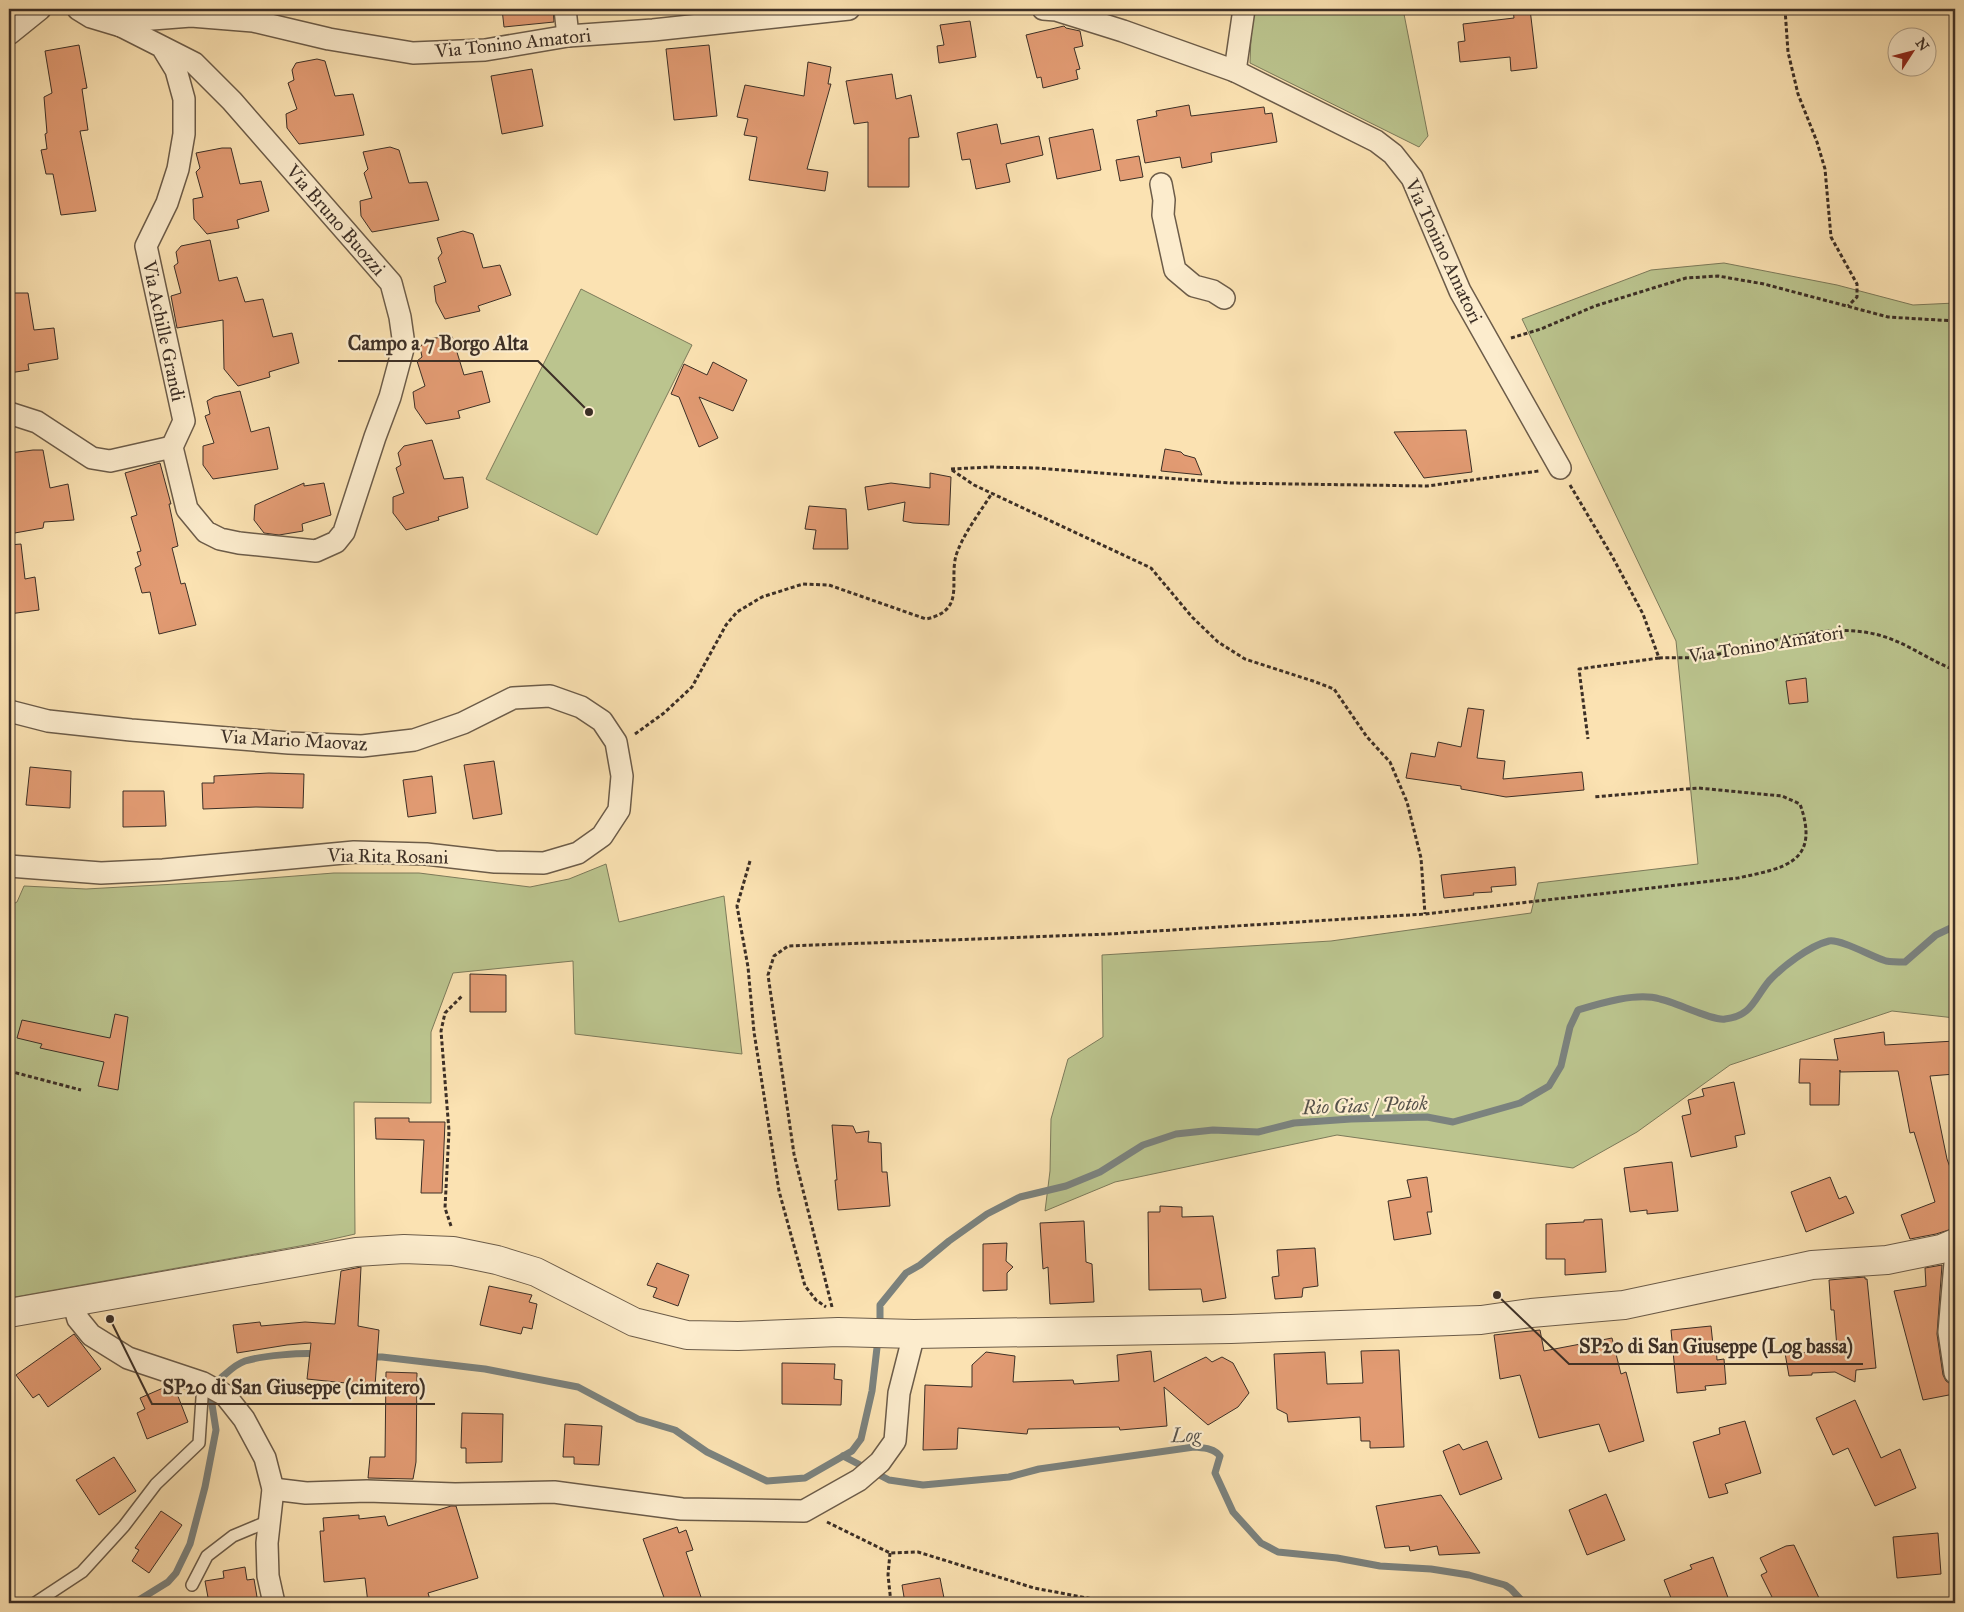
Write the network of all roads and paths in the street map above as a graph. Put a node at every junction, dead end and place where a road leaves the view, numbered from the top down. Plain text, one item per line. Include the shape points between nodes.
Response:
1 (40, 9) edge
2 (78, 9) edge
3 (565, 9) edge
4 (849, 9) edge
5 (1043, 9) edge
6 (1244, 9) edge
7 (1785, 9) edge
8 (121, 26) junction
9 (9, 34) edge
10 (568, 36) junction
11 (162, 47) junction
12 (1235, 71) junction
13 (1161, 184) dead end
14 (1224, 298) dead end
15 (1848, 306) junction
16 (1955, 320) edge
17 (1489, 344) junction
18 (9, 413) edge
19 (172, 447) junction
20 (1560, 468) junction
21 (992, 493) junction
22 (1659, 658) junction
23 (1955, 670) edge
24 (9, 710) edge
25 (1588, 739) dead end
26 (616, 742) junction
27 (1593, 797) dead end
28 (750, 861) dead end
29 (9, 866) edge
30 (1425, 914) junction
31 (462, 996) dead end
32 (9, 1071) edge
33 (81, 1090) dead end
34 (1955, 1243) edge
35 (453, 1251) junction
36 (1955, 1264) edge
37 (73, 1302) junction
38 (9, 1313) edge
39 (914, 1334) junction
40 (1955, 1373) edge
41 (203, 1383) junction
42 (273, 1489) junction
43 (804, 1511) junction
44 (269, 1521) junction
45 (890, 1553) junction
46 (192, 1585) dead end
47 (1092, 1599) junction
48 (35, 1603) edge
49 (274, 1603) edge
50 (891, 1603) edge
51 (1080, 1603) edge
52 (1114, 1603) edge

1 - 9 street
2 - 8 street via 91,17
3 - 10 street
4 - 10 street, Via Tonino Amatori
5 - 12 street, Via Tonino Amatori via 1123,31
6 - 12 street
7 - 15 path via 1788,52 1798,94 1825,169 1831,237 1857,284 1857,297
8 - 10 street, Via Tonino Amatori via 139,20 191,16 253,21 329,39 413,53 486,50
8 - 11 street
11 - 19 street, Via Achille Grandi via 176,70 184,99 184,134 178,169 167,203 146,246 184,420
11 - 19 street, Via Bruno Buozzi via 194,63 232,101 391,283 404,345 390,397 344,532 326,548 316,551 239,543 206,532 187,509
12 - 17 street, Via Tonino Amatori via 1376,141 1393,154 1412,178 1460,291
13 - 14 street via 1163,215 1175,270 1194,286
15 - 16 path via 1888,318
15 - 17 path via 1764,284 1718,276 1686,278
17 - 20 street, Via Tonino Amatori
18 - 19 street via 37,422 92,458 110,461
20 - 21 path via 1427,486 1231,483 1035,468 951,470
20 - 22 path via 1643,614
21 - 26 path via 958,550 954,566 955,595 946,610 936,617 926,620 829,585 803,584 762,597 738,612 726,625 692,687 638,732
21 - 30 path via 1151,568 1192,617 1218,642 1245,659 1334,689 1367,737 1390,762 1407,802 1421,858
22 - 23 path, Via Tonino Amatori via 1706,656 1806,634 1847,630 1882,636
22 - 25 path, Via Tonino Amatori via 1579,669
24 - 26 street, Via Mario Maovaz via 48,721 131,730 362,746 414,740 462,723 514,698 550,696 581,707 602,721
26 - 29 street, Via Rita Rosani via 622,776 619,810 602,836 578,853 544,863 354,852 101,873
27 - 30 path via 1698,788 1782,796 1800,804 1806,821 1807,840 1798,857 1777,869 1738,878
28 - 30 path via 737,906 779,1191 805,1286 816,1300 833,1312 794,1154 768,975 774,956 788,946 1110,934
31 - 35 path via 445,1013 442,1031 449,1130 445,1208 454,1238
32 - 33 path
34 - 39 street via 1887,1260 1812,1265 1624,1305 1481,1320 1230,1329
35 - 37 street via 404,1249 356,1252
35 - 39 street via 536,1272 634,1322 687,1334
36 - 40 street via 1949,1332
37 - 38 street
37 - 41 street via 78,1319 92,1335 128,1358
39 - 43 street via 899,1393 895,1441 880,1462 859,1480
41 - 42 street via 225,1395 244,1419 265,1458
41 - 48 lane via 199,1443 156,1484 124,1526 82,1572
42 - 43 street via 306,1493 554,1492 682,1509
42 - 44 street
43 - 45 path
44 - 46 lane via 233,1536 207,1556
44 - 49 street via 268,1576
45 - 47 path via 918,1552 1034,1588
45 - 50 path
47 - 51 path
47 - 52 path

